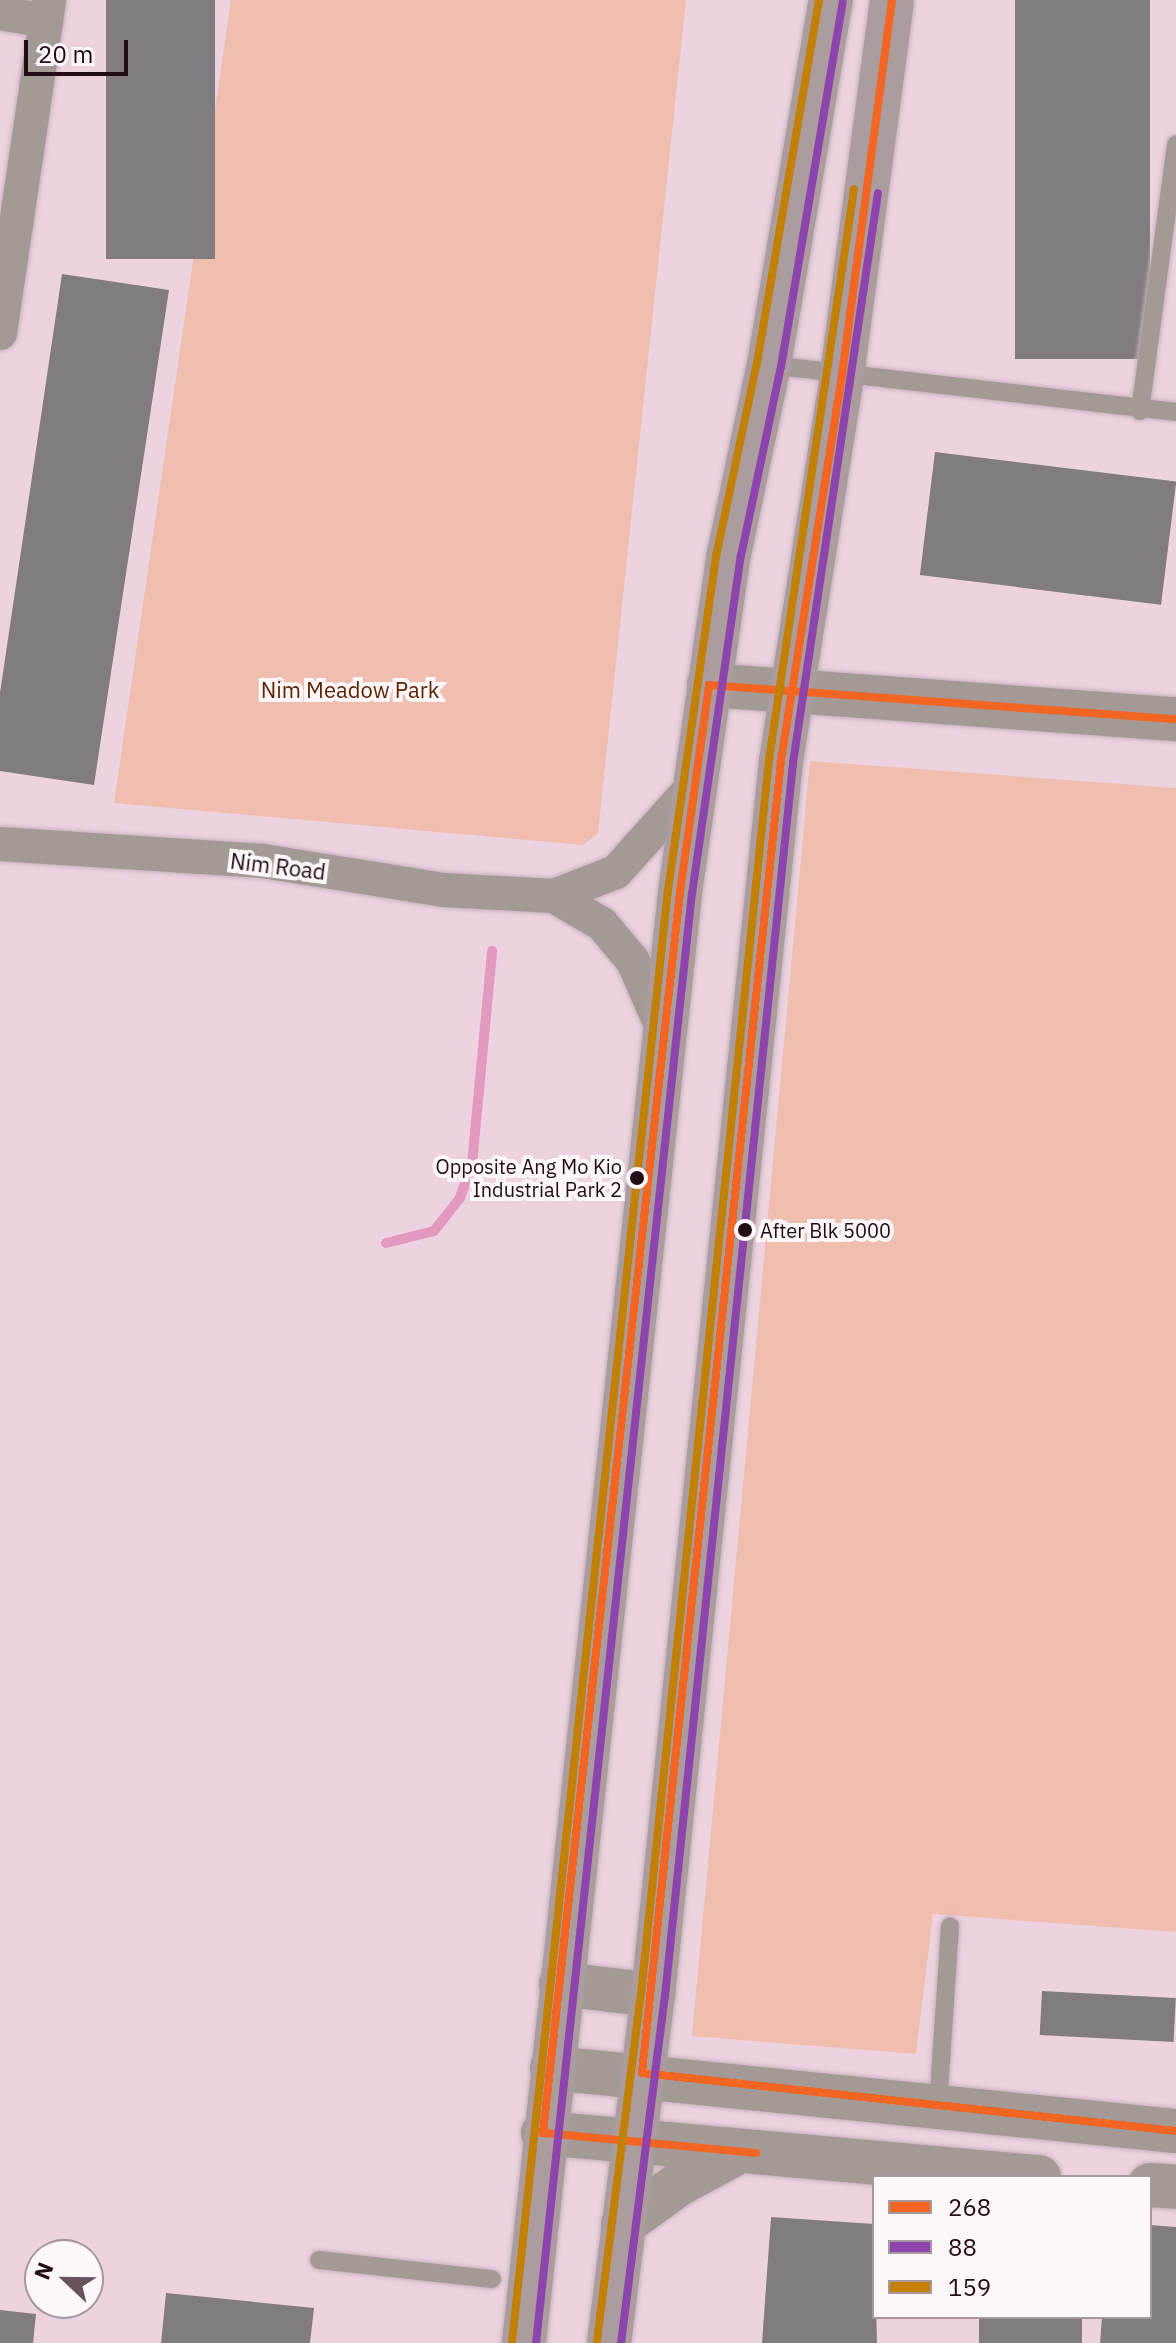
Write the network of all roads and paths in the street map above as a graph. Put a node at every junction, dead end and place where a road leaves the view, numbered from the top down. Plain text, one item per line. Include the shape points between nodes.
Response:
1 (831, 0) edge
2 (892, 0) edge
3 (48, 11) edge
4 (0, 13) edge
5 (1176, 144) edge
6 (0, 333) edge
7 (769, 365) junction
8 (842, 375) junction
9 (1140, 411) junction
10 (1176, 412) edge
11 (709, 685) junction
12 (789, 693) junction
13 (1176, 719) edge
14 (695, 784) junction
15 (0, 844) edge
16 (554, 896) junction
17 (664, 1032) junction
18 (950, 1926) dead end
19 (561, 1984) junction
20 (653, 1995) junction
21 (552, 2068) junction
22 (642, 2073) junction
23 (938, 2107) junction
24 (1176, 2131) edge
25 (543, 2133) junction
26 (636, 2142) junction
27 (740, 2151) junction
28 (1016, 2175) edge
29 (1152, 2185) edge
30 (1176, 2187) edge
31 (623, 2224) junction
32 (319, 2260) dead end
33 (492, 2279) dead end
34 (524, 2343) edge
35 (609, 2343) edge

1 - 7 main road
2 - 8 main road
3 - 4 street
3 - 6 street
5 - 9 lane
7 - 8 lane
7 - 11 main road via 729,554
8 - 9 lane
8 - 12 main road
9 - 10 lane
11 - 12 street
11 - 14 main road
12 - 13 street
12 - 20 main road
14 - 16 street via 616,872
14 - 17 main road
15 - 16 street, Nim Road via 263,861 444,890
16 - 17 street via 602,924 633,961
17 - 19 main road
18 - 23 lane
19 - 20 street
19 - 21 main road
20 - 22 main road
21 - 22 street
21 - 25 main road
22 - 23 street
22 - 26 main road
23 - 24 street
25 - 26 street
25 - 34 main road
26 - 27 street
26 - 31 main road
27 - 28 street
27 - 31 street via 663,2193
29 - 30 street
31 - 35 main road
32 - 33 lane

